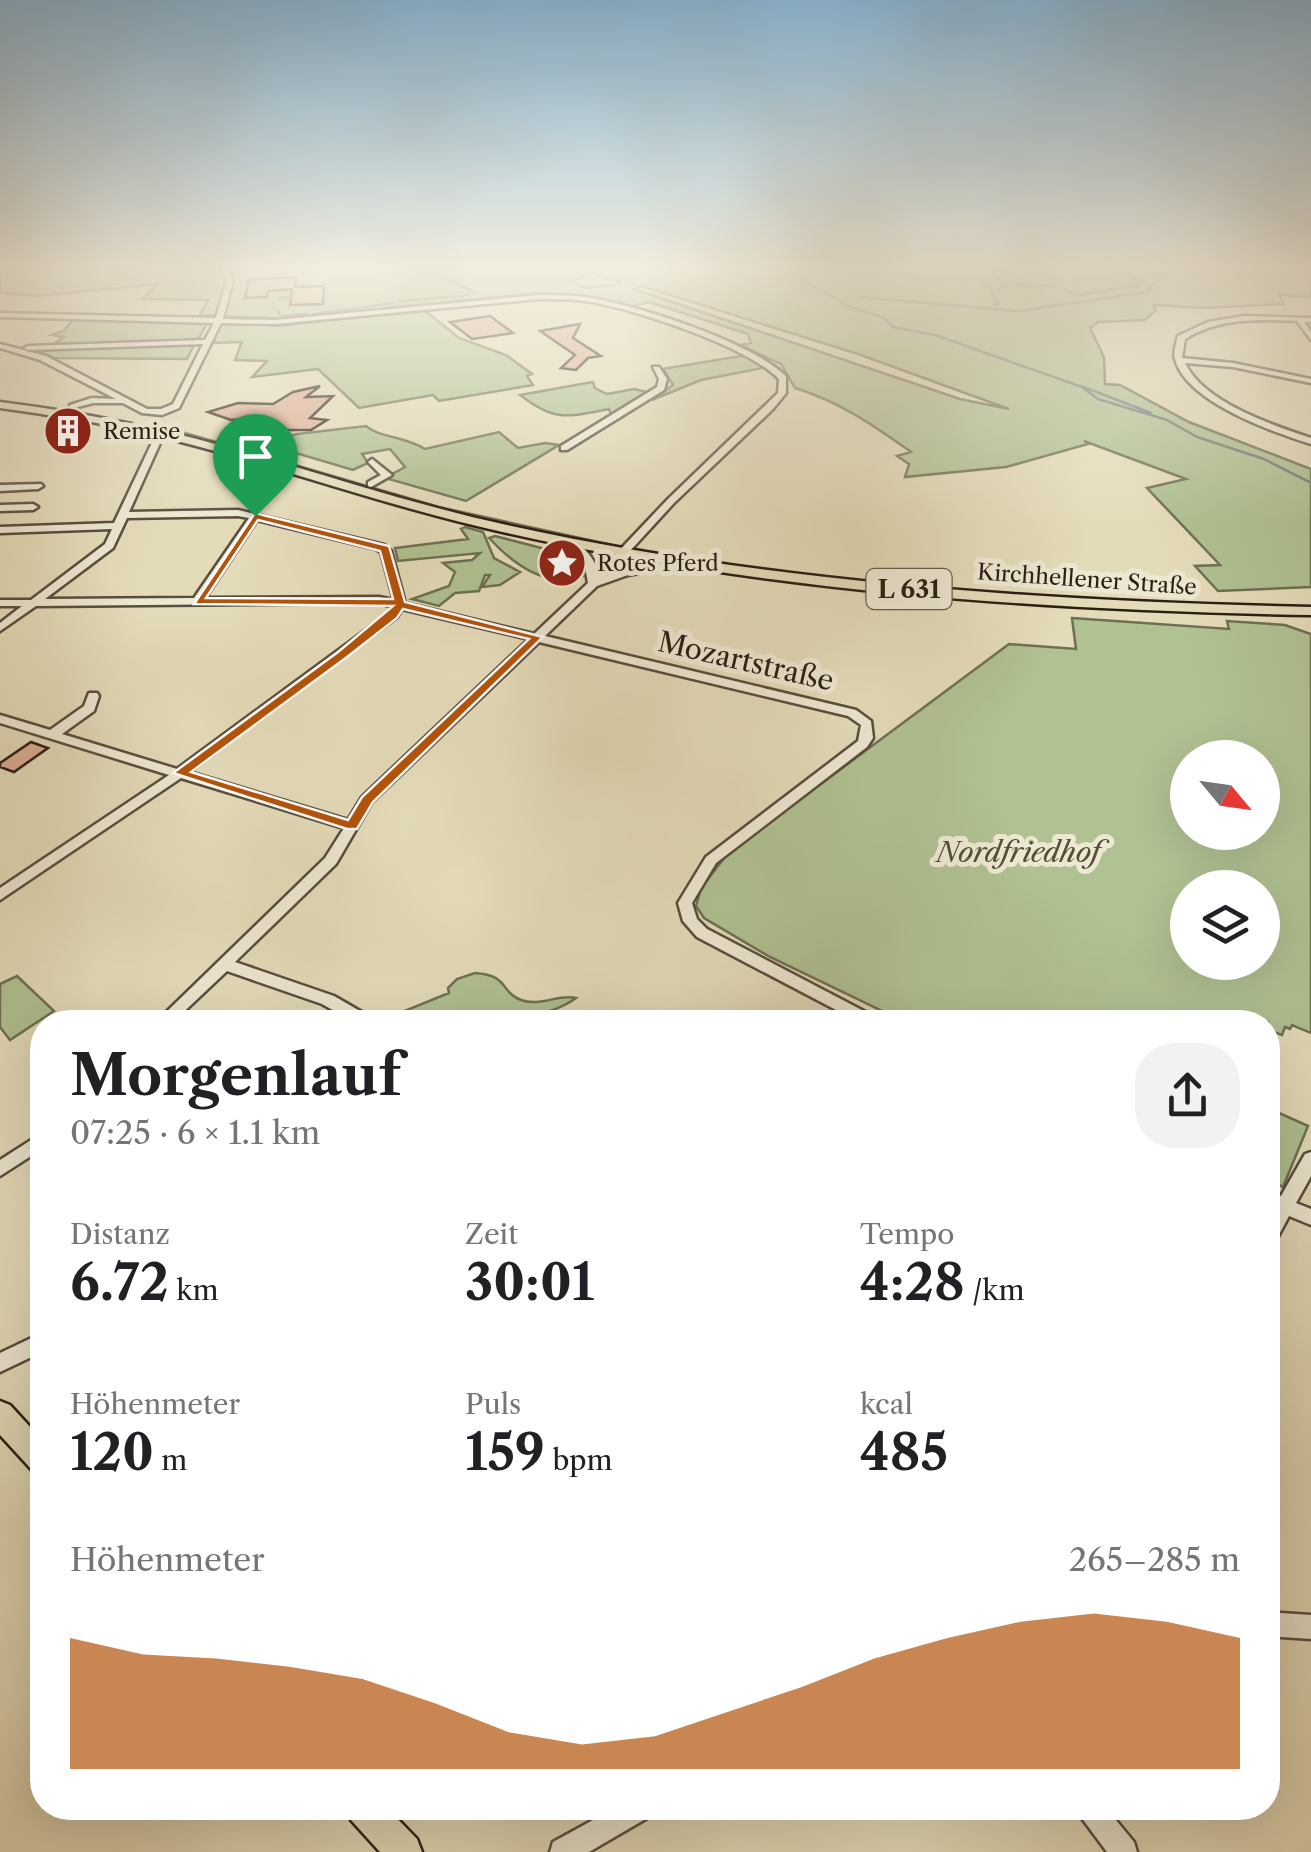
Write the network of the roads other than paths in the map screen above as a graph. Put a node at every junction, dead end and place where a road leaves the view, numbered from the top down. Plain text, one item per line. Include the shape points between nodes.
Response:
1 (24, 351) edge
2 (201, 351) edge
3 (738, 351) edge
4 (1180, 351) edge
5 (0, 354) edge
6 (31, 354) junction
7 (1179, 360) junction
8 (656, 369) dead end
9 (1311, 381) edge
10 (0, 402) edge
11 (128, 403) junction
12 (73, 407) junction
13 (161, 432) junction
14 (190, 440) junction
15 (1311, 441) edge
16 (564, 448) dead end
17 (155, 449) junction
18 (372, 462) dead end
19 (371, 484) junction
20 (38, 486) dead end
21 (0, 488) edge
22 (33, 507) dead end
23 (0, 508) edge
24 (255, 516) junction
25 (122, 520) junction
26 (0, 530) edge
27 (573, 544) junction
28 (626, 549) junction
29 (681, 563) junction
30 (594, 584) junction
31 (198, 601) junction
32 (1311, 601) edge
33 (0, 604) edge
34 (30, 604) junction
35 (400, 604) junction
36 (1239, 610) junction
37 (1311, 611) edge
38 (1311, 623) edge
39 (0, 628) edge
40 (537, 637) junction
41 (93, 696) dead end
42 (0, 719) edge
43 (53, 734) junction
44 (180, 773) junction
45 (352, 826) junction
46 (0, 895) edge
47 (224, 964) junction
48 (176, 1010) edge
49 (345, 1010) edge
50 (848, 1010) edge
51 (30, 1148) edge
52 (1311, 1159) edge
53 (0, 1169) edge
54 (1280, 1204) edge
55 (1287, 1207) junction
56 (1311, 1217) edge
57 (1280, 1218) edge
58 (30, 1348) edge
59 (0, 1363) edge
60 (0, 1414) edge
61 (30, 1447) edge
62 (1280, 1625) edge
63 (1311, 1627) edge
64 (374, 1820) edge
65 (618, 1820) edge
66 (1099, 1820) edge
67 (404, 1852) edge
68 (563, 1852) edge
69 (1124, 1852) edge

1 - 6 street
2 - 11 street via 176,406 149,412
3 - 28 street via 769,363 783,378 782,393
4 - 7 street
5 - 6 street
6 - 11 street
7 - 9 street
7 - 15 street via 1192,380 1223,403
8 - 16 street via 661,388
10 - 12 main road, L 631
10 - 13 main road, L 631
11 - 12 street via 92,400
12 - 19 main road, Kirchhellener Straße / L 631 via 179,428
13 - 14 main road, Kirchhellener Straße / L 631
13 - 17 street
14 - 17 street
14 - 27 main road, Kirchhellener Straße / L 631
17 - 25 street
18 - 19 street via 387,474
19 - 28 main road, Kirchhellener Straße / L 631
20 - 21 street
22 - 23 street
24 - 25 street via 219,512
24 - 31 street
24 - 35 street via 385,549
25 - 26 street
25 - 34 street via 103,553
27 - 28 main road, Kirchhellener Straße / L 631
27 - 30 street via 588,556
28 - 29 main road, Kirchhellener Straße / L 631
28 - 30 street
28 - 32 main road, Kirchhellener Straße / L 631 via 967,586
29 - 30 street
29 - 36 main road, Kirchhellener Straße / L 631 via 968,594
30 - 40 street
31 - 34 street
31 - 35 street
33 - 34 street
34 - 39 street
35 - 40 street
35 - 44 street via 342,655
36 - 37 main road, Kirchhellener Straße / L 631
36 - 38 main road
40 - 45 street via 367,800
40 - 50 street, Mozartstraße via 844,710 867,724 863,744 711,860 685,903 702,932
41 - 43 street via 90,708
42 - 43 street
43 - 44 street
44 - 45 street
44 - 46 street
45 - 47 street via 331,861
47 - 48 street
47 - 49 street
51 - 53 street
52 - 55 street
54 - 55 street
55 - 56 street
55 - 57 street
58 - 59 street
60 - 61 main road
62 - 63 street
64 - 67 main road
65 - 68 street
66 - 69 street

